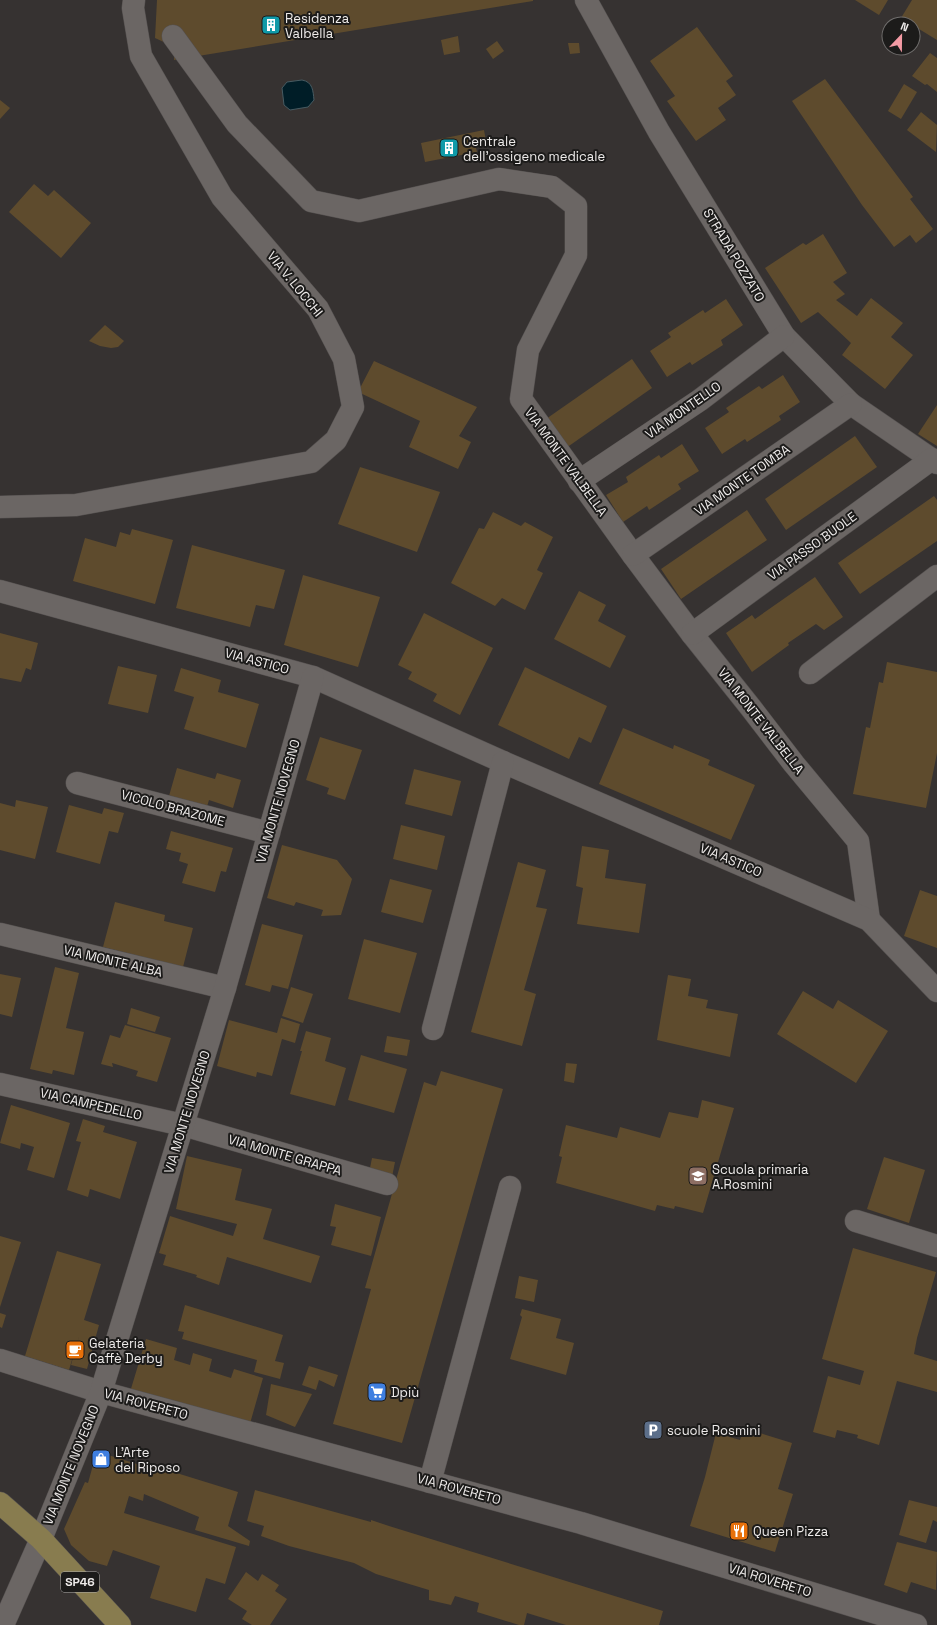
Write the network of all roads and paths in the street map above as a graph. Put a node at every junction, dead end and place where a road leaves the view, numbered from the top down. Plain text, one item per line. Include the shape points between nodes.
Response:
1 (134, 0) edge
2 (586, 0) edge
3 (173, 36) dead end
4 (784, 336) junction
5 (851, 404) junction
6 (934, 461) edge
7 (579, 481) junction
8 (0, 508) edge
9 (633, 555) junction
10 (937, 576) edge
11 (0, 592) edge
12 (692, 634) junction
13 (810, 673) dead end
14 (314, 677) junction
15 (503, 762) junction
16 (77, 783) dead end
17 (269, 834) junction
18 (869, 920) junction
19 (0, 934) edge
20 (225, 988) junction
21 (937, 991) edge
22 (433, 1029) dead end
23 (0, 1084) edge
24 (183, 1125) junction
25 (387, 1184) dead end
26 (510, 1187) dead end
27 (856, 1221) dead end
28 (937, 1246) edge
29 (0, 1360) edge
30 (101, 1392) junction
31 (430, 1482) junction
32 (0, 1502) edge
33 (41, 1539) junction
34 (3, 1625) edge
35 (120, 1625) edge
36 (916, 1625) edge

1 - 8 street, VIA V. LOCCHI via 141,56 222,197 318,309 344,359 354,407 336,440 311,462 76,505
2 - 4 street, STRADA POZZATO via 659,132
3 - 7 street, VIA MONTE VALBELLA via 237,124 312,201 359,212 499,179 552,187 576,206 576,255 528,350 521,399
4 - 5 street, STRADA POZZATO
4 - 7 street, VIA MONTELLO via 700,400
5 - 6 street, STRADA POZZATO
5 - 9 street, VIA MONTE TOMBA
6 - 12 street, VIA PASSO BUOLE
7 - 9 street, VIA MONTE VALBELLA
9 - 12 street, VIA MONTE VALBELLA
10 - 13 street
11 - 14 street, VIA ASTICO
12 - 18 street, VIA MONTE VALBELLA via 858,841
14 - 15 street, VIA ASTICO
14 - 17 street, VIA MONTE NOVEGNO
15 - 18 street, VIA ASTICO
15 - 22 street
16 - 17 street, VICOLO BRAZOME
17 - 20 street, VIA MONTE NOVEGNO
18 - 21 street, VIA ASTICO
19 - 20 street, VIA MONTE ALBA
20 - 24 street, VIA MONTE NOVEGNO
23 - 24 street, VIA CAMPEDELLO
24 - 25 street, VIA MONTE GRAPPA
24 - 30 street, VIA MONTE NOVEGNO
26 - 31 street
27 - 28 street
29 - 30 street, VIA ROVERETO
30 - 31 street, VIA ROVERETO
30 - 33 street, VIA MONTE NOVEGNO
31 - 36 street, VIA ROVERETO via 658,1545
32 - 33 main road, SP46
33 - 34 street, VIA MONTE NOVEGNO
33 - 35 main road, SP46

